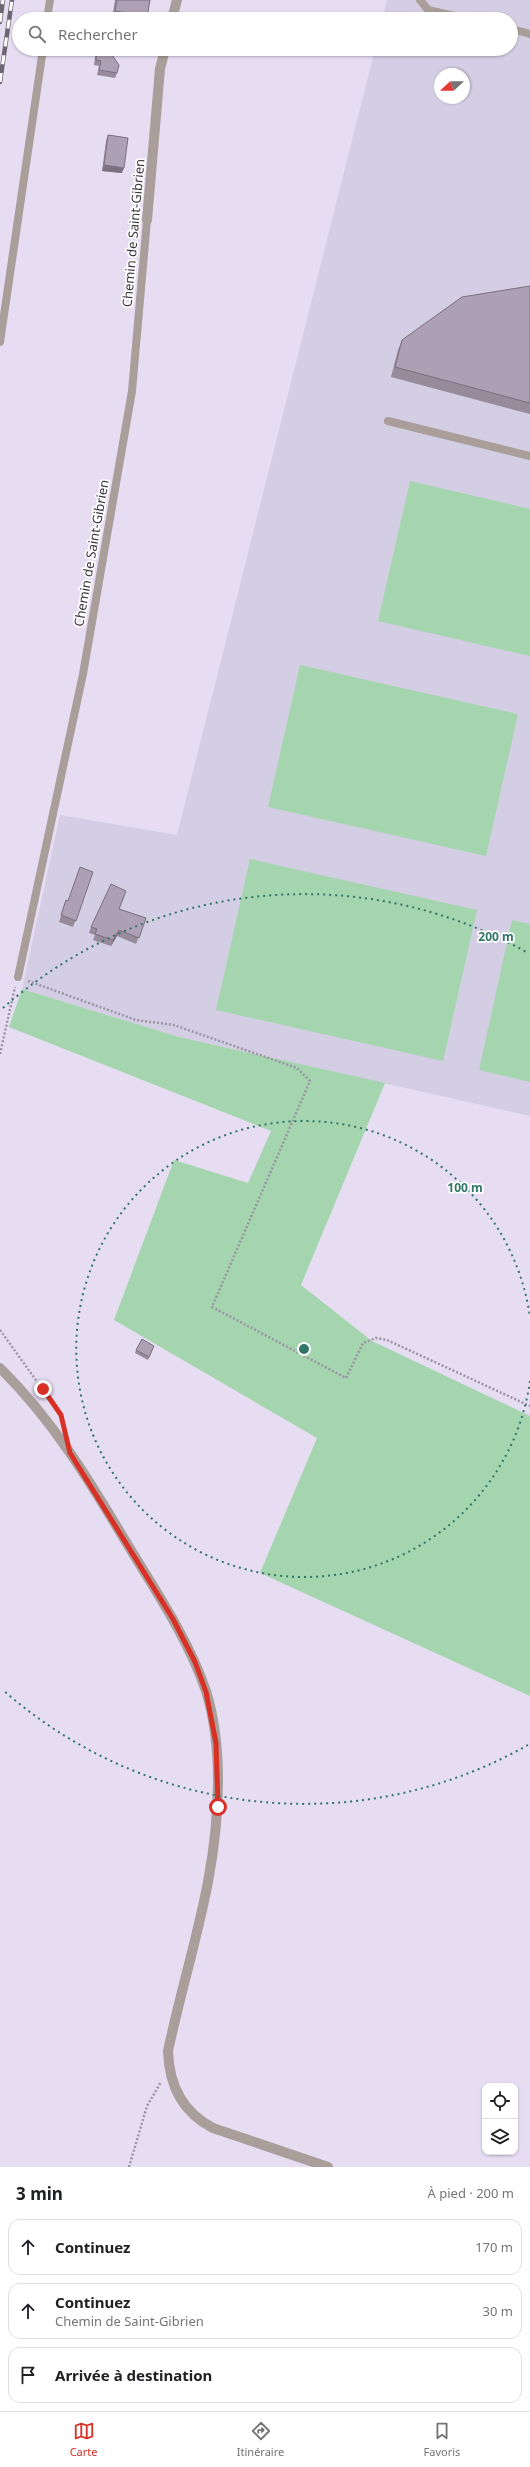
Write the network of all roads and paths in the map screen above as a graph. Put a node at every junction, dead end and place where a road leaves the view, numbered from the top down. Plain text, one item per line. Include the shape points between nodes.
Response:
1 (50, 0) edge
2 (177, 0) edge
3 (420, 0) edge
4 (48, 12) edge
5 (174, 12) edge
6 (437, 12) edge
7 (518, 31) edge
8 (530, 34) edge
9 (42, 56) edge
10 (163, 56) edge
11 (147, 220) joint
12 (0, 342) edge
13 (388, 421) dead end
14 (530, 456) edge
15 (18, 977) junction
16 (0, 1054) edge
17 (0, 1330) edge
18 (0, 1368) edge
19 (530, 1406) edge
20 (63, 1422) dead end
21 (168, 2070) junction
22 (129, 2167) edge
23 (328, 2167) edge

1 - 4 lane
2 - 5 street
3 - 6 lane via 428,10
7 - 8 lane
9 - 12 lane
10 - 11 street, Chemin de Saint-Gibrien
11 - 15 lane, Chemin de Saint-Gibrien via 130,399 83,674
13 - 14 lane
15 - 16 path
15 - 19 path via 136,1020 174,1025 297,1068 310,1081 212,1307 346,1378 363,1344 376,1338 387,1340
17 - 20 path via 61,1415
18 - 21 street via 38,1409 79,1465 173,1619 195,1662 206,1692 218,1768 218,1807 212,1869 201,1925 169,2045
21 - 22 path via 147,2106
21 - 23 street via 179,2098 202,2123

